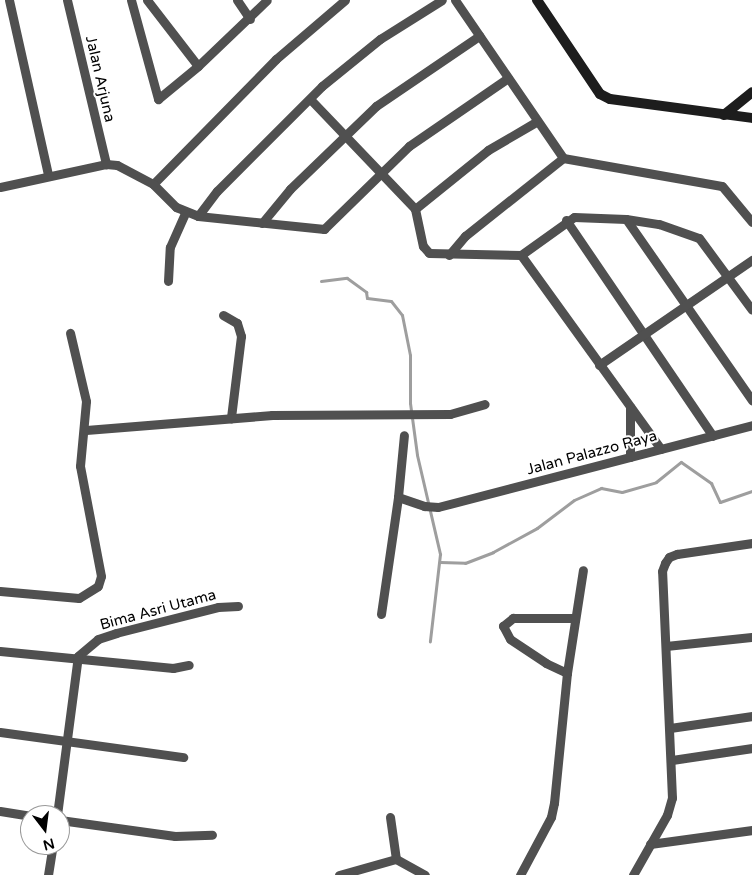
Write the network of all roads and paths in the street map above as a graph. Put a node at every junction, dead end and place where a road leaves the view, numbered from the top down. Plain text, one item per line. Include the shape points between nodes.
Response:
1 (9, 0) edge
2 (67, 0) edge
3 (131, 0) edge
4 (147, 0) edge
5 (237, 0) edge
6 (267, 0) edge
7 (345, 0) edge
8 (442, 0) edge
9 (455, 0) edge
10 (537, 0) edge
11 (250, 19) junction
12 (479, 36) junction
13 (198, 66) junction
14 (508, 78) junction
15 (752, 92) edge
16 (311, 100) junction
17 (724, 115) junction
18 (752, 118) edge
19 (536, 122) junction
20 (345, 135) junction
21 (563, 158) junction
22 (106, 164) junction
23 (48, 174) junction
24 (380, 174) junction
25 (153, 184) junction
26 (0, 186) edge
27 (415, 209) junction
28 (185, 213) junction
29 (198, 216) junction
30 (626, 219) junction
31 (566, 220) junction
32 (752, 222) edge
33 (262, 223) junction
34 (449, 255) junction
35 (521, 255) junction
36 (752, 260) edge
37 (730, 276) junction
38 (168, 281) dead end
39 (687, 306) junction
40 (752, 310) edge
41 (223, 315) dead end
42 (70, 333) dead end
43 (646, 334) junction
44 (599, 365) junction
45 (752, 400) edge
46 (485, 404) dead end
47 (630, 406) junction
48 (231, 418) junction
49 (752, 425) edge
50 (86, 430) junction
51 (404, 435) dead end
52 (713, 436) junction
53 (661, 449) junction
54 (630, 457) junction
55 (398, 497) junction
56 (752, 544) edge
57 (583, 570) dead end
58 (0, 591) edge
59 (238, 606) dead end
60 (381, 614) dead end
61 (575, 618) junction
62 (752, 637) edge
63 (666, 646) junction
64 (0, 651) edge
65 (78, 656) junction
66 (189, 665) dead end
67 (567, 672) junction
68 (752, 716) edge
69 (670, 728) junction
70 (0, 732) edge
71 (66, 742) junction
72 (752, 748) edge
73 (184, 757) dead end
74 (672, 760) junction
75 (58, 805) edge
76 (0, 812) edge
77 (20, 815) edge
78 (390, 817) dead end
79 (70, 821) edge
80 (752, 830) edge
81 (212, 835) dead end
82 (650, 844) junction
83 (51, 855) edge
84 (396, 859) junction
85 (48, 875) edge
86 (339, 875) edge
87 (425, 875) edge
88 (520, 875) edge
89 (633, 875) edge

1 - 23 street
2 - 22 street, Jalan Arjuna
3 - 13 street via 155,97 161,98
4 - 13 street
5 - 11 street
6 - 11 street
7 - 25 street via 276,59
8 - 16 street via 380,39
9 - 12 street
10 - 17 main road via 600,94 610,99
11 - 13 street
12 - 14 street
12 - 20 street via 376,106
14 - 19 street
14 - 24 street via 445,118
15 - 17 main road
16 - 20 street
16 - 29 street via 217,192
17 - 18 main road
19 - 21 street
19 - 27 street via 488,150
20 - 24 street
20 - 33 street via 290,189
21 - 32 street via 722,186
21 - 34 street via 465,236
22 - 23 street
22 - 25 street via 125,168
23 - 26 street
24 - 27 street
24 - 33 street via 324,229
25 - 28 street
27 - 34 street via 425,250
28 - 29 street
28 - 38 street via 170,247
29 - 33 street
30 - 31 street via 583,216
30 - 37 street via 696,235
30 - 39 street
31 - 35 street
31 - 43 street
34 - 35 street
35 - 44 street
36 - 37 street
37 - 39 street
37 - 40 street
39 - 43 street
39 - 45 street
41 - 48 street via 237,323 241,336
42 - 50 street via 86,401
43 - 44 street
43 - 52 street
44 - 47 street
46 - 48 street via 450,414
47 - 53 street
47 - 54 street
48 - 50 street
49 - 52 street, Jalan Palazzo Raya
50 - 58 street via 80,466 99,559 101,576 98,586 80,598
51 - 55 street
52 - 53 street, Jalan Palazzo Raya
53 - 54 street, Jalan Palazzo Raya
54 - 55 street, Jalan Palazzo Raya via 438,507
55 - 60 street
56 - 63 street via 668,557 662,571
57 - 61 street
59 - 65 street, Bima Asri Utama via 218,607 116,633 98,639
61 - 67 street
61 - 67 street via 513,618 503,626 510,640
62 - 63 street
63 - 69 street
64 - 65 street
65 - 66 street via 173,668
65 - 71 street
67 - 88 street via 551,817
68 - 69 street
69 - 74 street
70 - 71 street
71 - 73 street
71 - 75 street
72 - 74 street
74 - 82 street via 672,798 667,815
76 - 77 street
78 - 84 street
79 - 81 street via 175,836
80 - 82 street
82 - 89 street
83 - 85 street
84 - 86 street
84 - 87 street

